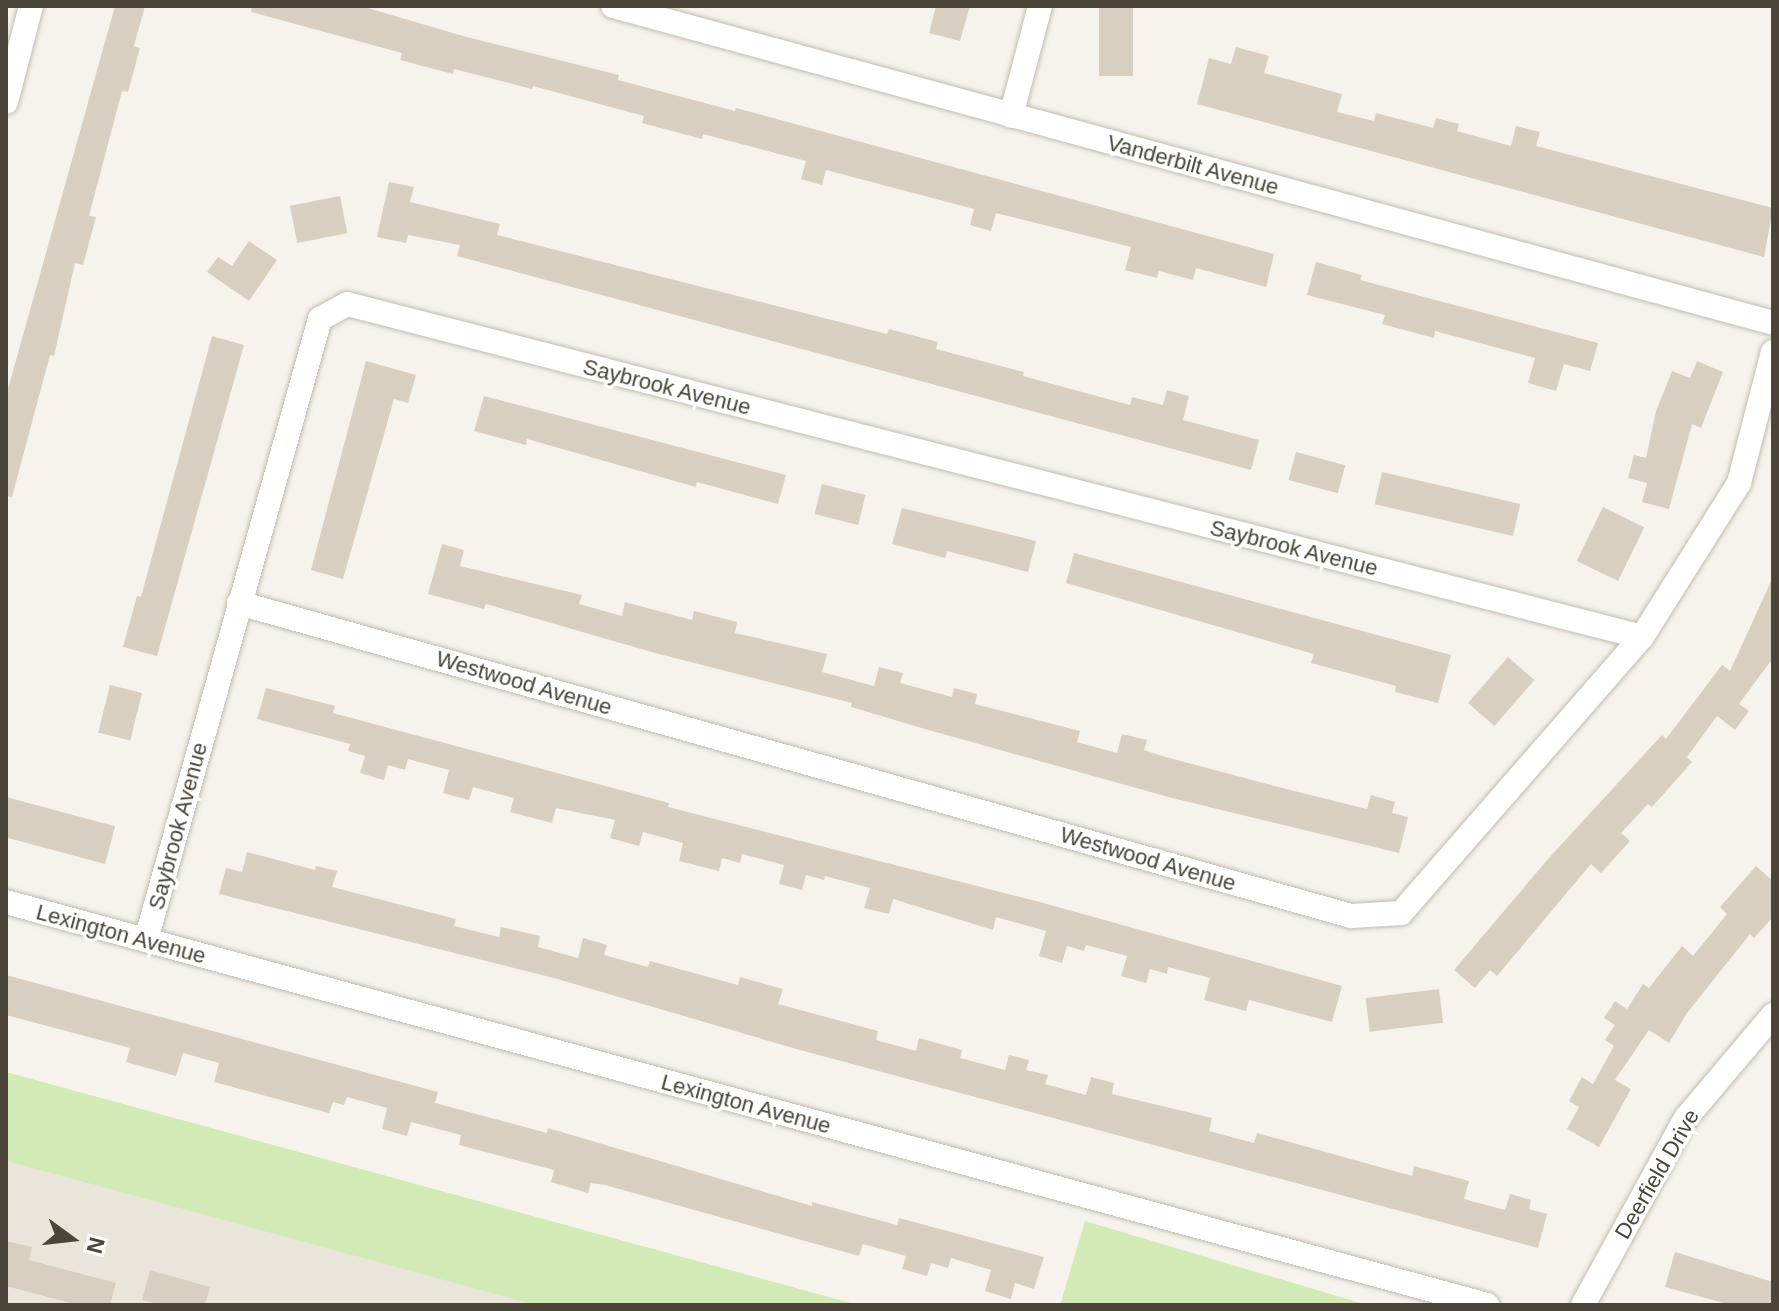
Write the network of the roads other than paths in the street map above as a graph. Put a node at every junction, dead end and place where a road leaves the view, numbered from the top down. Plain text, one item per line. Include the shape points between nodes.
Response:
1 (31, 6) edge
2 (613, 6) edge
3 (1040, 6) edge
4 (6, 102) edge
5 (1011, 116) junction
6 (1773, 323) edge
7 (1773, 352) edge
8 (239, 603) junction
9 (1642, 637) junction
10 (6, 902) edge
11 (146, 940) junction
12 (1768, 1026) edge
13 (1487, 1305) edge
14 (1583, 1305) edge

1 - 4 street
2 - 5 street, Vanderbilt Avenue
3 - 5 street
5 - 6 street, Vanderbilt Avenue
7 - 9 street, Westwood Avenue via 1739,483
8 - 9 street, Westwood Avenue via 1351,916 1401,913
8 - 9 street, Saybrook Avenue via 320,319 347,304
8 - 11 street, Saybrook Avenue
10 - 11 street, Lexington Avenue
11 - 13 street, Lexington Avenue
12 - 14 street, Deerfield Drive via 1686,1118

